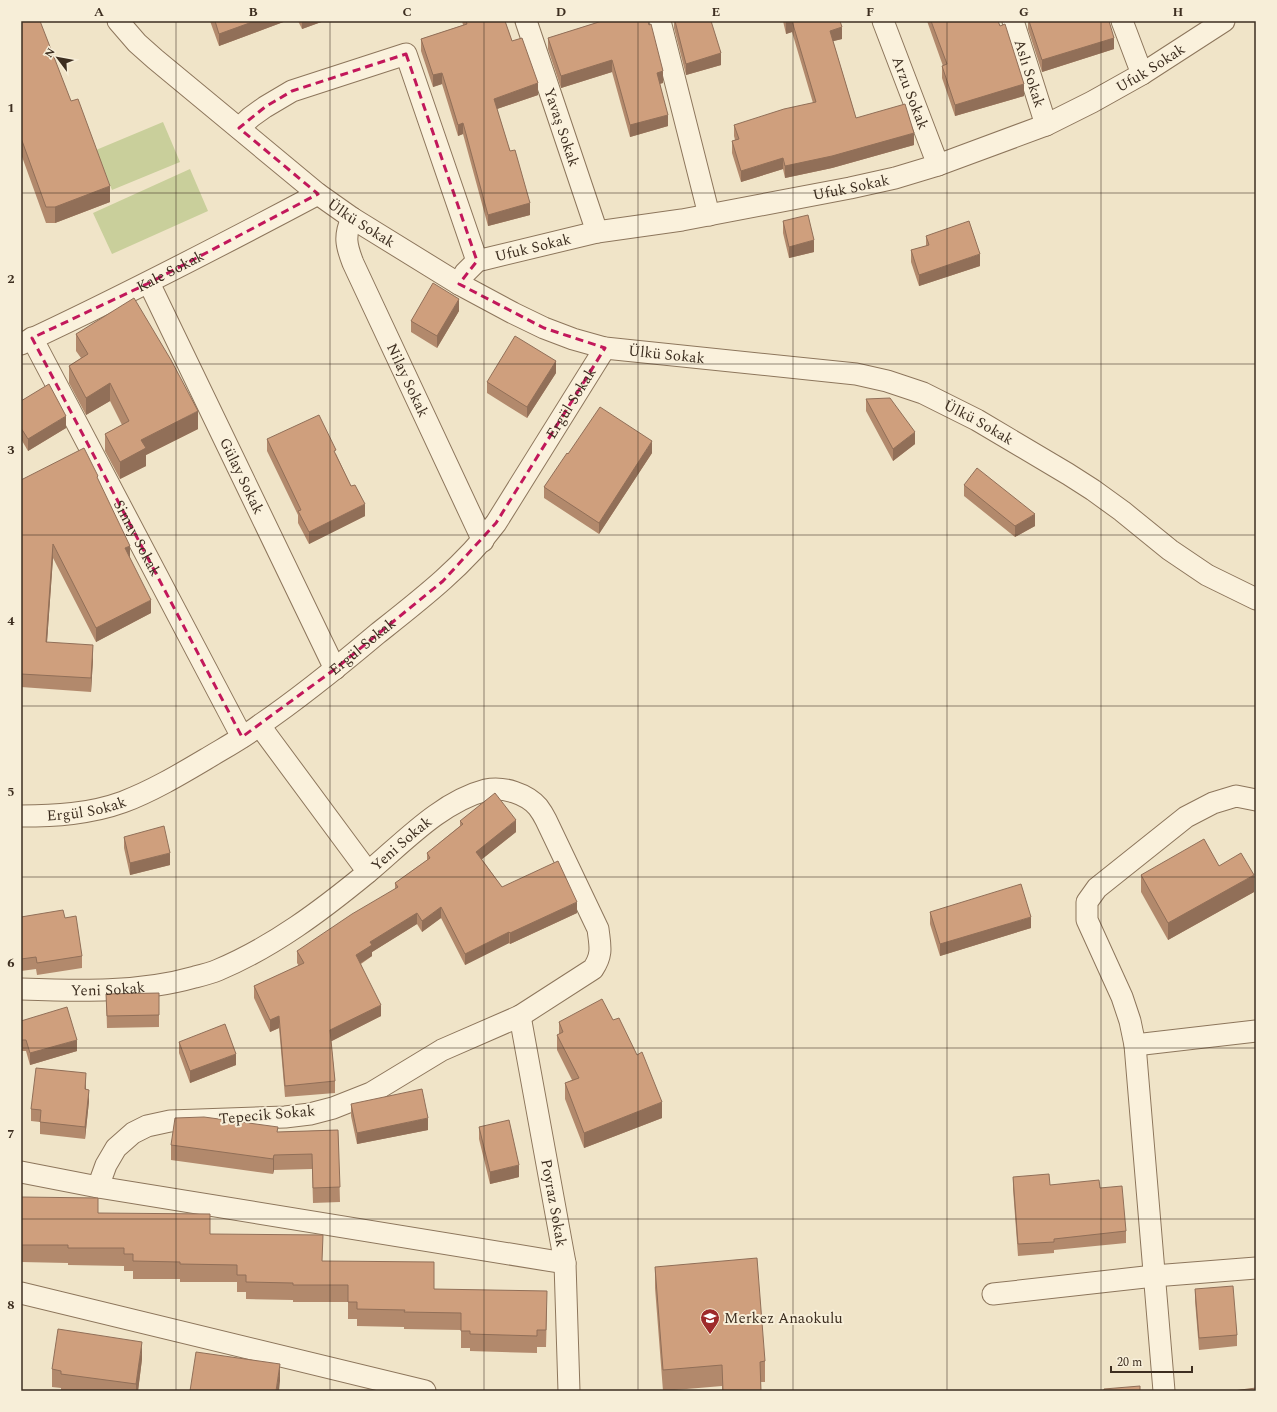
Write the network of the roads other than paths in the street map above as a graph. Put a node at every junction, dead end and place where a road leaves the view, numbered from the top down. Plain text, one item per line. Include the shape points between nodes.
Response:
1 (526, 21) edge
2 (660, 21) edge
3 (883, 21) edge
4 (1122, 21) edge
5 (1224, 21) edge
6 (124, 22) edge
7 (1019, 23) edge
8 (1142, 74) junction
9 (1046, 126) junction
10 (239, 128) junction
11 (938, 165) junction
12 (318, 194) junction
13 (708, 215) junction
14 (352, 218) junction
15 (597, 232) junction
16 (478, 261) junction
17 (149, 283) junction
18 (459, 284) junction
19 (27, 341) edge
20 (605, 348) junction
21 (483, 541) junction
22 (1256, 599) edge
23 (335, 669) junction
24 (260, 726) junction
25 (242, 737) junction
26 (1256, 800) edge
27 (21, 816) edge
28 (368, 872) junction
29 (21, 989) edge
30 (520, 1016) junction
31 (1256, 1031) edge
32 (1134, 1046) junction
33 (21, 1172) edge
34 (98, 1187) junction
35 (565, 1263) junction
36 (1256, 1268) edge
37 (1154, 1276) junction
38 (21, 1293) edge
39 (993, 1294) dead end
40 (425, 1391) edge
41 (569, 1391) edge
42 (1164, 1391) edge

1 - 15 street, Yavaş Sokak
2 - 13 street
3 - 11 street, Arzu Sokak
4 - 8 street
5 - 8 street, Ufuk Sokak
6 - 10 street, Ülkü Sokak via 155,59
7 - 9 street, Aslı Sokak
8 - 9 street, Ufuk Sokak
9 - 11 street, Ufuk Sokak
10 - 12 street, Ülkü Sokak
10 - 16 street via 265,107 292,92 406,54
11 - 13 street, Ufuk Sokak via 850,188
12 - 14 street, Ülkü Sokak
12 - 17 street, Kale Sokak
13 - 15 street, Ufuk Sokak
14 - 18 street, Ülkü Sokak
14 - 21 street, Nilay Sokak via 346,237 353,263
15 - 16 street, Ufuk Sokak
16 - 18 street, Ufuk Sokak via 465,273
17 - 19 street, Kale Sokak
17 - 23 street, Gülay Sokak
18 - 20 street, Ülkü Sokak via 544,328
19 - 25 street, Simay Sokak
20 - 21 street, Ergül Sokak
20 - 22 street, Ülkü Sokak via 856,374 923,393 977,420 1068,474 1207,575
21 - 23 street, Ergül Sokak via 443,581
23 - 24 street, Ergül Sokak
24 - 25 street, Ergül Sokak
24 - 28 street
25 - 27 street, Ergül Sokak via 167,782 121,803 73,813
26 - 32 street via 1236,796 1213,803 1186,817 1097,888 1087,902 1087,920 1122,997 1130,1021
28 - 29 street, Yeni Sokak via 307,919 266,946 218,971 179,982 136,988 74,991
28 - 30 street, Yeni Sokak via 440,812 475,794 487,790 507,791 517,793 538,806 592,913 601,949 599,960 593,969
30 - 34 street, Tepecik Sokak via 442,1050 371,1093 333,1108 285,1117 170,1121 147,1126 116,1148
30 - 35 street, Poyraz Sokak
31 - 32 street
32 - 37 street
33 - 34 street
34 - 35 street
35 - 41 street, Poyraz Sokak
36 - 37 street
37 - 39 street
37 - 42 street
38 - 40 street

